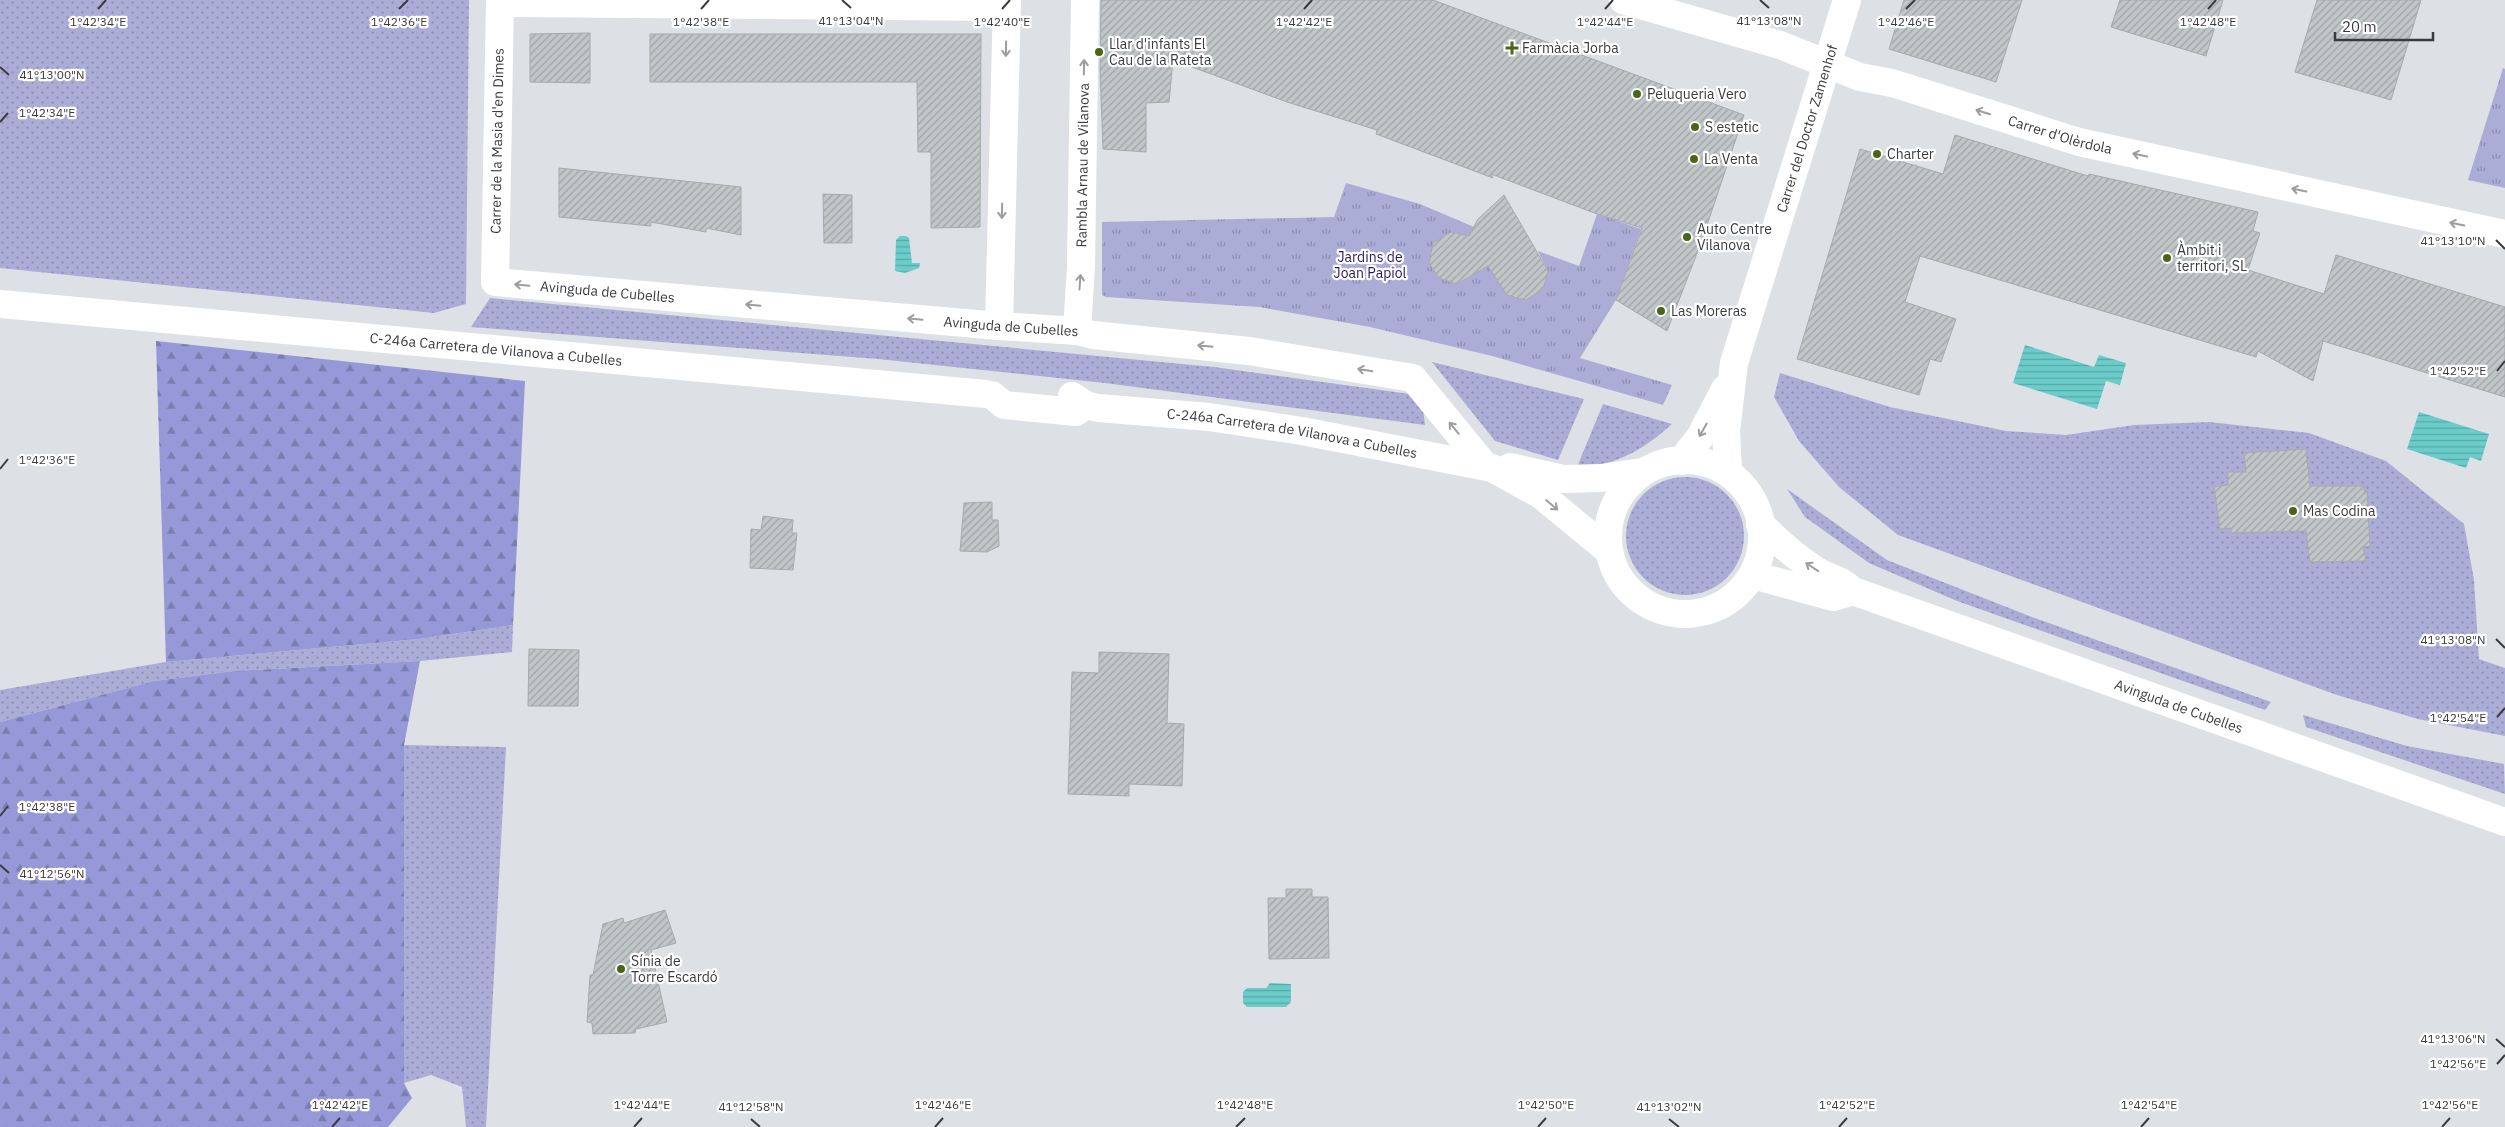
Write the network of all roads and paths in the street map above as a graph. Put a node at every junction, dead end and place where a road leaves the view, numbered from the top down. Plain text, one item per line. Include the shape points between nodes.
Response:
1 (1085, 0) edge
2 (1623, 0) edge
3 (1847, 0) edge
4 (500, 2) edge
5 (1007, 4) edge
6 (1827, 64) junction
7 (2505, 234) edge
8 (495, 282) joint
9 (0, 304) edge
10 (999, 326) junction
11 (1077, 331) junction
12 (1734, 372) junction
13 (1681, 461) junction
14 (1491, 468) junction
15 (1642, 472) junction
16 (1728, 472) junction
17 (1760, 524) junction
18 (1609, 551) junction
19 (1753, 575) junction
20 (1853, 591) junction
21 (2505, 822) edge

11 -> 1 street, Rambla Arnau de Vilanova
2 - 6 street, Carrer d'Olèrdola via 1780,45
3 - 6 street, Carrer del Doctor Zamenhof
4 - 5 street
4 - 8 street, Carrer de la Masia d'en Dimes
5 -> 10 street
7 -> 6 street, Carrer d'Olèrdola via 2078,142 1897,85 1860,77
6 - 12 street, Carrer del Doctor Zamenhof via 1734,363
10 -> 8 street, Avinguda de Cubelles
9 - 14 street, C-246a Carretera de Vilanova a Cubelles via 992,395 997,388 1074,396 1086,405 1098,408 1209,417 1302,431
10 - 11 street, Avinguda de Cubelles
14 -> 11 street, Avinguda de Cubelles via 1413,378 1248,351
12 -> 13 street via 1700,437
12 - 16 street via 1726,431
13 - 15 street via 1654,464
13 - 16 street via 1709,462
14 - 15 street, C-246a Carretera de Vilanova a Cubelles via 1509,467 1563,479
14 -> 18 street, C-246a Carretera de Vilanova a Cubelles via 1541,495
15 - 18 street via 1621,492 1612,510 1608,528
16 - 17 street via 1755,500
17 - 19 street via 1763,545
20 -> 17 street, Avinguda de Cubelles via 1841,580 1819,572 1785,548
18 - 19 street via 1615,570 1630,591 1641,601 1676,614 1708,611
19 - 20 street via 1833,597
20 - 21 street, Avinguda de Cubelles

